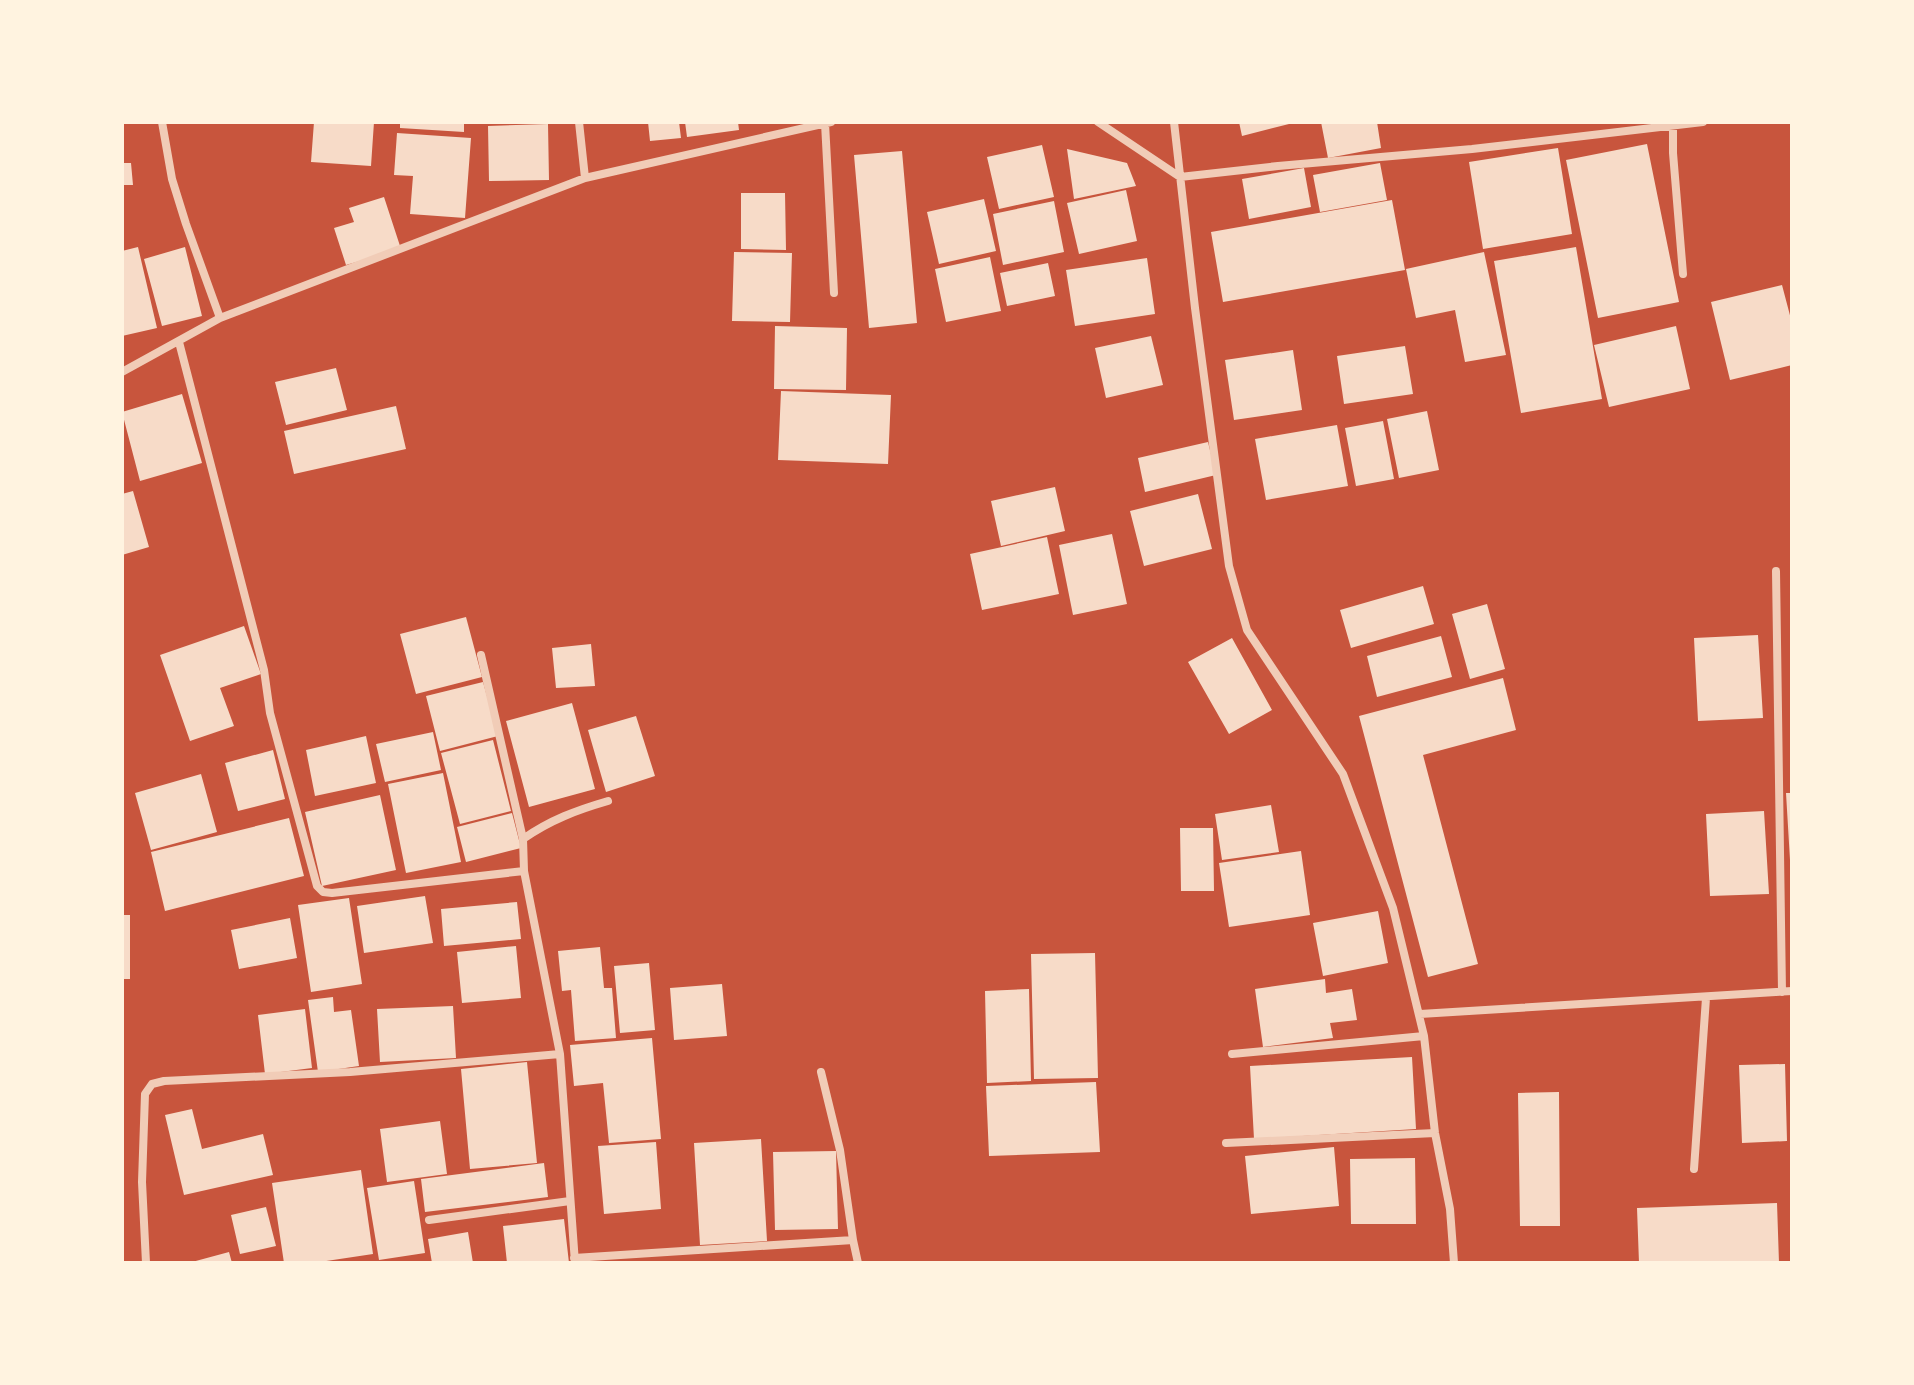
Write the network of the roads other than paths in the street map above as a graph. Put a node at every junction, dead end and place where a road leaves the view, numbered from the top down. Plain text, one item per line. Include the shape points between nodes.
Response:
1 (162, 122) edge
2 (579, 122) edge
3 (1098, 122) edge
4 (1174, 122) edge
5 (1703, 122) edge
6 (828, 123) edge
7 (1673, 125) junction
8 (1180, 177) junction
9 (585, 178) junction
10 (1683, 274) dead end
11 (834, 293) dead end
12 (220, 318) junction
13 (179, 342) junction
14 (122, 372) edge
15 (1776, 571) dead end
16 (481, 655) dead end
17 (608, 801) dead end
18 (523, 839) junction
19 (524, 871) junction
20 (1787, 991) edge
21 (1706, 998) junction
22 (1420, 1014) junction
23 (1424, 1036) junction
24 (560, 1054) junction
25 (1232, 1054) dead end
26 (821, 1072) dead end
27 (1435, 1133) junction
28 (1226, 1143) dead end
29 (1694, 1169) dead end
30 (570, 1201) junction
31 (429, 1220) dead end
32 (853, 1240) junction
33 (574, 1261) edge
34 (146, 1263) edge
35 (858, 1263) edge
36 (1454, 1263) edge

1 - 12 street via 172,179
2 - 9 street
3 - 8 street
4 - 8 street
5 - 7 street
6 - 9 street
6 - 11 street
7 - 8 street
7 - 10 street
8 - 22 street via 1229,566 1247,630 1343,774 1393,908
9 - 12 street
12 - 13 street
13 - 14 street
13 - 19 street via 317,886 332,893
15 - 20 street
16 - 18 street
17 - 18 street via 542,825
18 - 19 street
19 - 24 street
20 - 21 street
21 - 22 street
21 - 29 street
22 - 23 street
23 - 25 street
23 - 27 street
24 - 30 street
24 - 34 street via 152,1084 145,1094 142,1182
26 - 32 street via 840,1150
27 - 28 street
27 - 36 street
30 - 31 street
30 - 33 street
32 - 33 street
32 - 35 street

